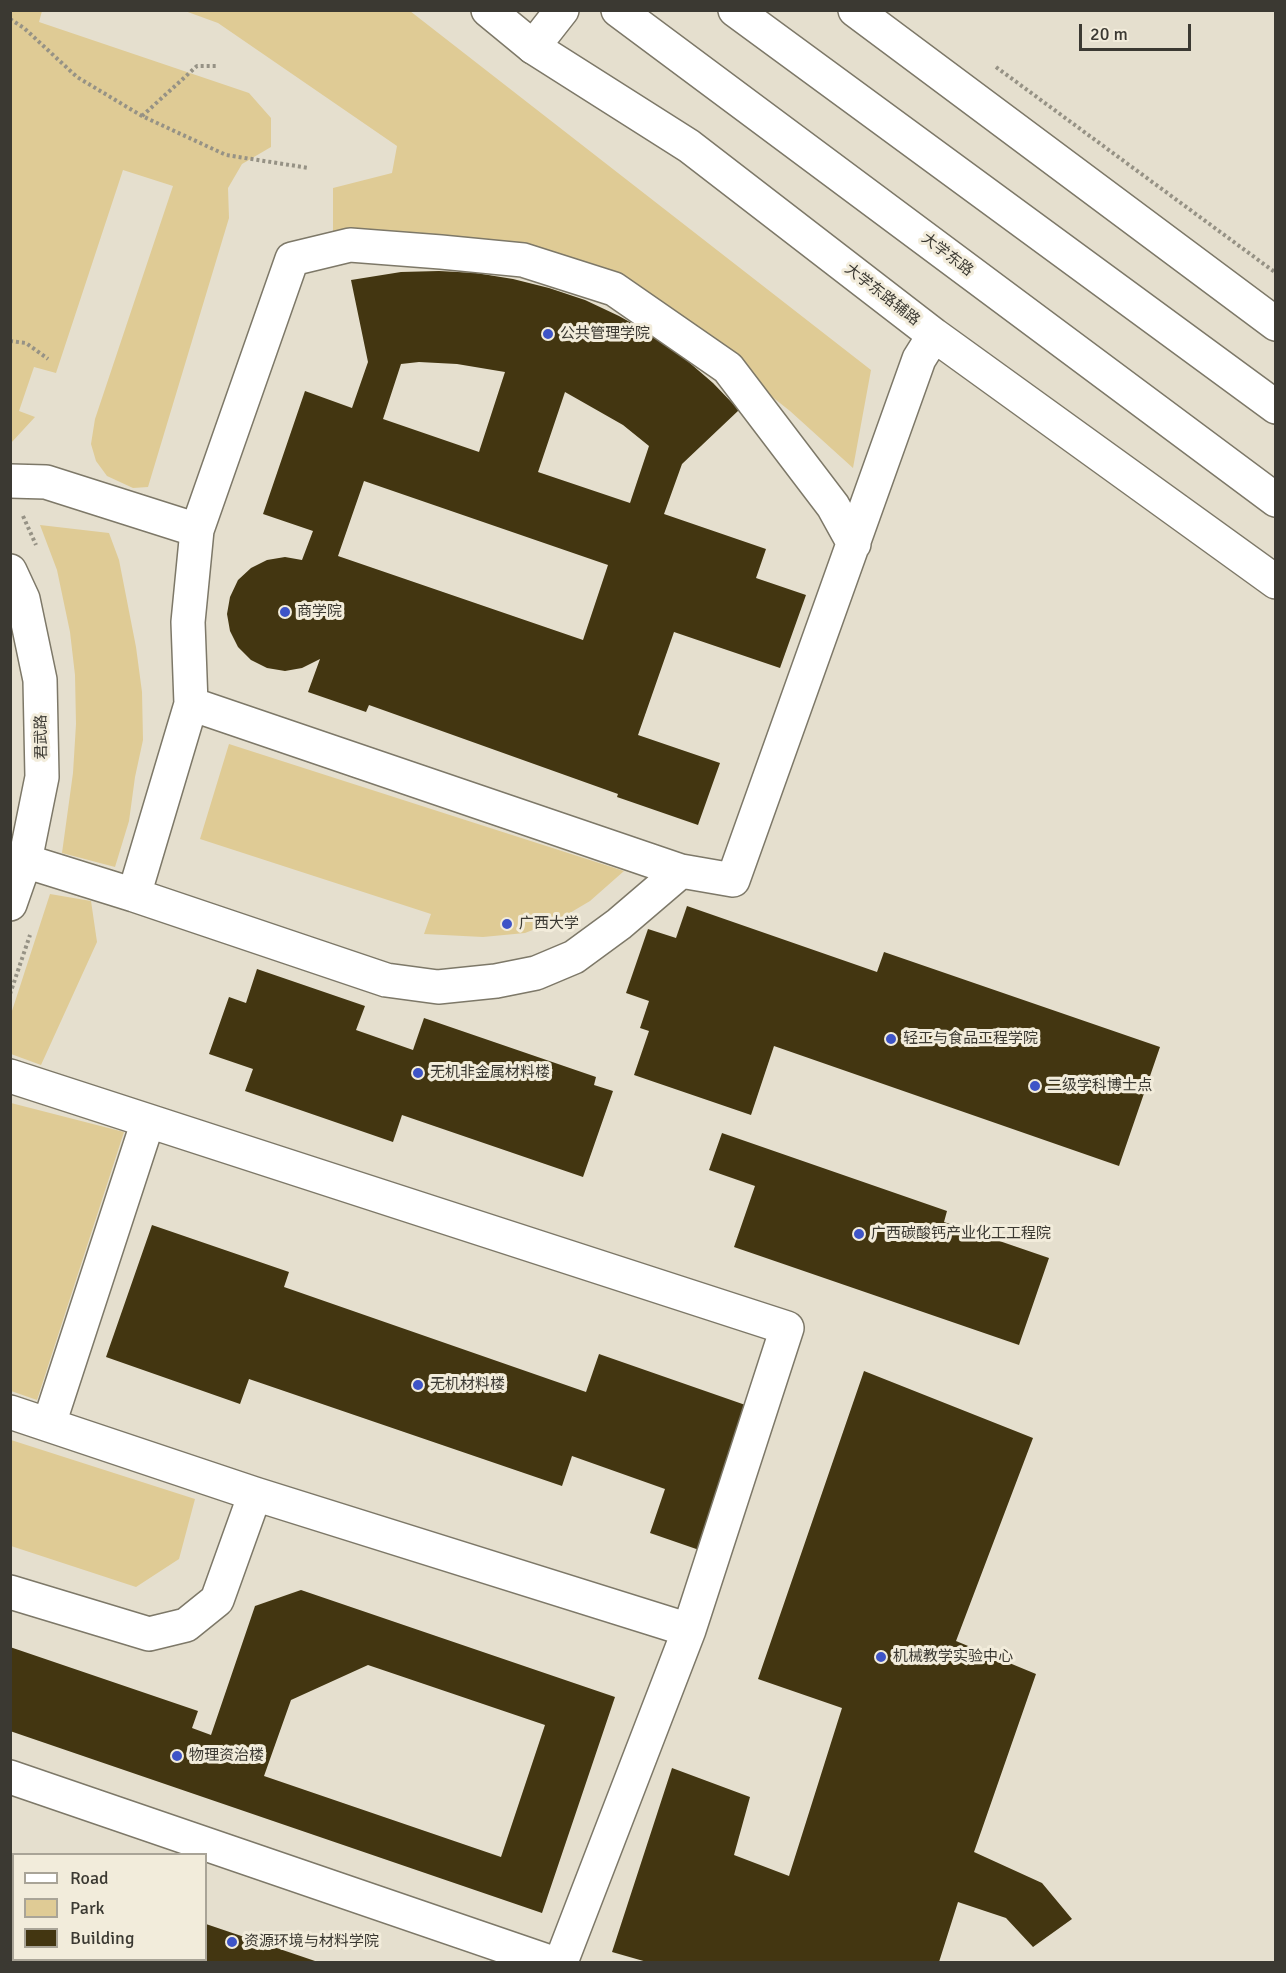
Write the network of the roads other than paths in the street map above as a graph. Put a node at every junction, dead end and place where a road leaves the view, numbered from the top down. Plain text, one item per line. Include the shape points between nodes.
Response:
1 (488, 10) edge
2 (562, 10) edge
3 (618, 10) edge
4 (735, 10) edge
5 (855, 10) edge
6 (533, 47) junction
7 (1275, 324) edge
8 (934, 335) junction
9 (1275, 407) edge
10 (10, 481) edge
11 (1275, 500) edge
12 (197, 530) junction
13 (854, 544) junction
14 (10, 571) edge
15 (1275, 582) edge
16 (191, 704) junction
17 (25, 861) junction
18 (681, 871) junction
19 (134, 895) junction
20 (10, 904) edge
21 (10, 1076) edge
22 (148, 1121) junction
23 (10, 1412) edge
24 (49, 1424) junction
25 (255, 1494) junction
26 (10, 1592) edge
27 (689, 1630) junction
28 (10, 1777) edge
29 (550, 1962) edge
30 (561, 1962) edge

1 - 6 street, 大学东路辅路
2 - 6 street
3 - 11 street, 大学东路
4 - 9 street
5 - 7 street
6 - 8 street, 大学东路辅路 via 689,146
8 - 13 street via 919,359
8 - 15 street, 大学东路辅路
10 - 12 street via 46,482
12 - 13 street via 292,260 350,245 523,260 614,289 728,368 833,506
12 - 16 street via 188,622
13 - 18 street via 733,880
14 - 17 street, 君武路 via 23,599 40,680 42,777
16 - 18 street
16 - 19 street
17 - 19 street
17 - 20 street, 君武路
18 - 19 street via 574,957 536,973 438,987 386,980
21 - 22 street
22 - 24 street
22 - 27 street via 787,1328
23 - 24 street
24 - 25 street
25 - 26 street via 218,1600 186,1625 148,1634
25 - 27 street
27 - 30 street
28 - 29 street

